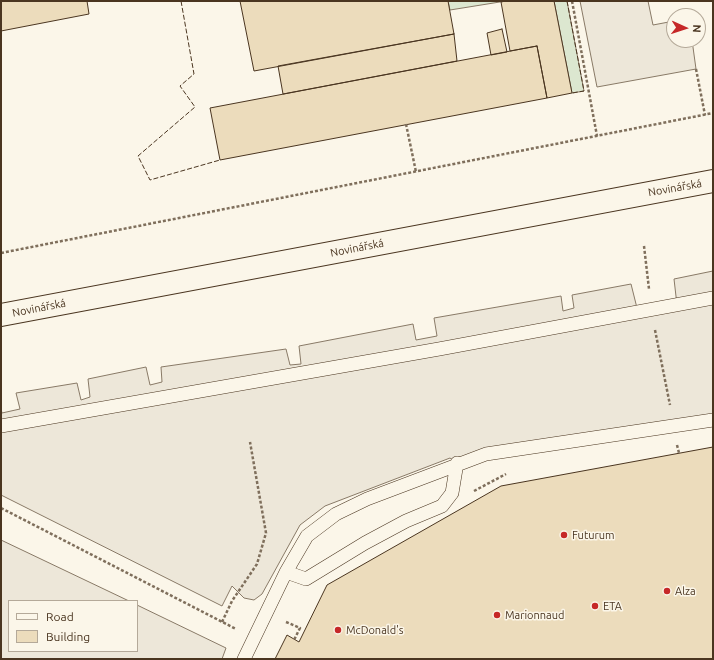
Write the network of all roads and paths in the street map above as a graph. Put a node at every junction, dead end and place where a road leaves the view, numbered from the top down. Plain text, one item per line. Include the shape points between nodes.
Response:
1 (572, 1) edge
2 (696, 69) dead end
3 (713, 113) edge
4 (705, 115) junction
5 (406, 124) dead end
6 (597, 136) junction
7 (416, 172) junction
8 (713, 181) edge
9 (644, 246) dead end
10 (1, 254) edge
11 (713, 298) edge
12 (652, 310) junction
13 (1, 316) edge
14 (713, 420) edge
15 (1, 426) edge
16 (673, 426) junction
17 (250, 442) dead end
18 (679, 453) dead end
19 (457, 463) junction
20 (1, 508) edge
21 (286, 572) junction
22 (222, 622) junction
23 (286, 622) dead end
24 (254, 638) junction
25 (294, 640) dead end
26 (244, 659) edge

1 - 6 path
2 - 4 path
3 - 4 path
4 - 6 path
5 - 7 path
6 - 7 path
7 - 10 path
8 - 13 street, Novinářská
9 - 12 path
11 - 12 lane
12 - 15 lane
12 - 16 path
14 - 16 lane
16 - 18 path
16 - 19 lane via 486,454
17 - 22 path via 266,533 257,564 232,601
19 - 21 lane via 336,514 307,536
19 - 21 lane via 452,494 442,506 406,521 365,543 306,579
20 - 22 path
21 - 24 lane
22 - 24 path
23 - 25 path via 300,628
24 - 26 lane

